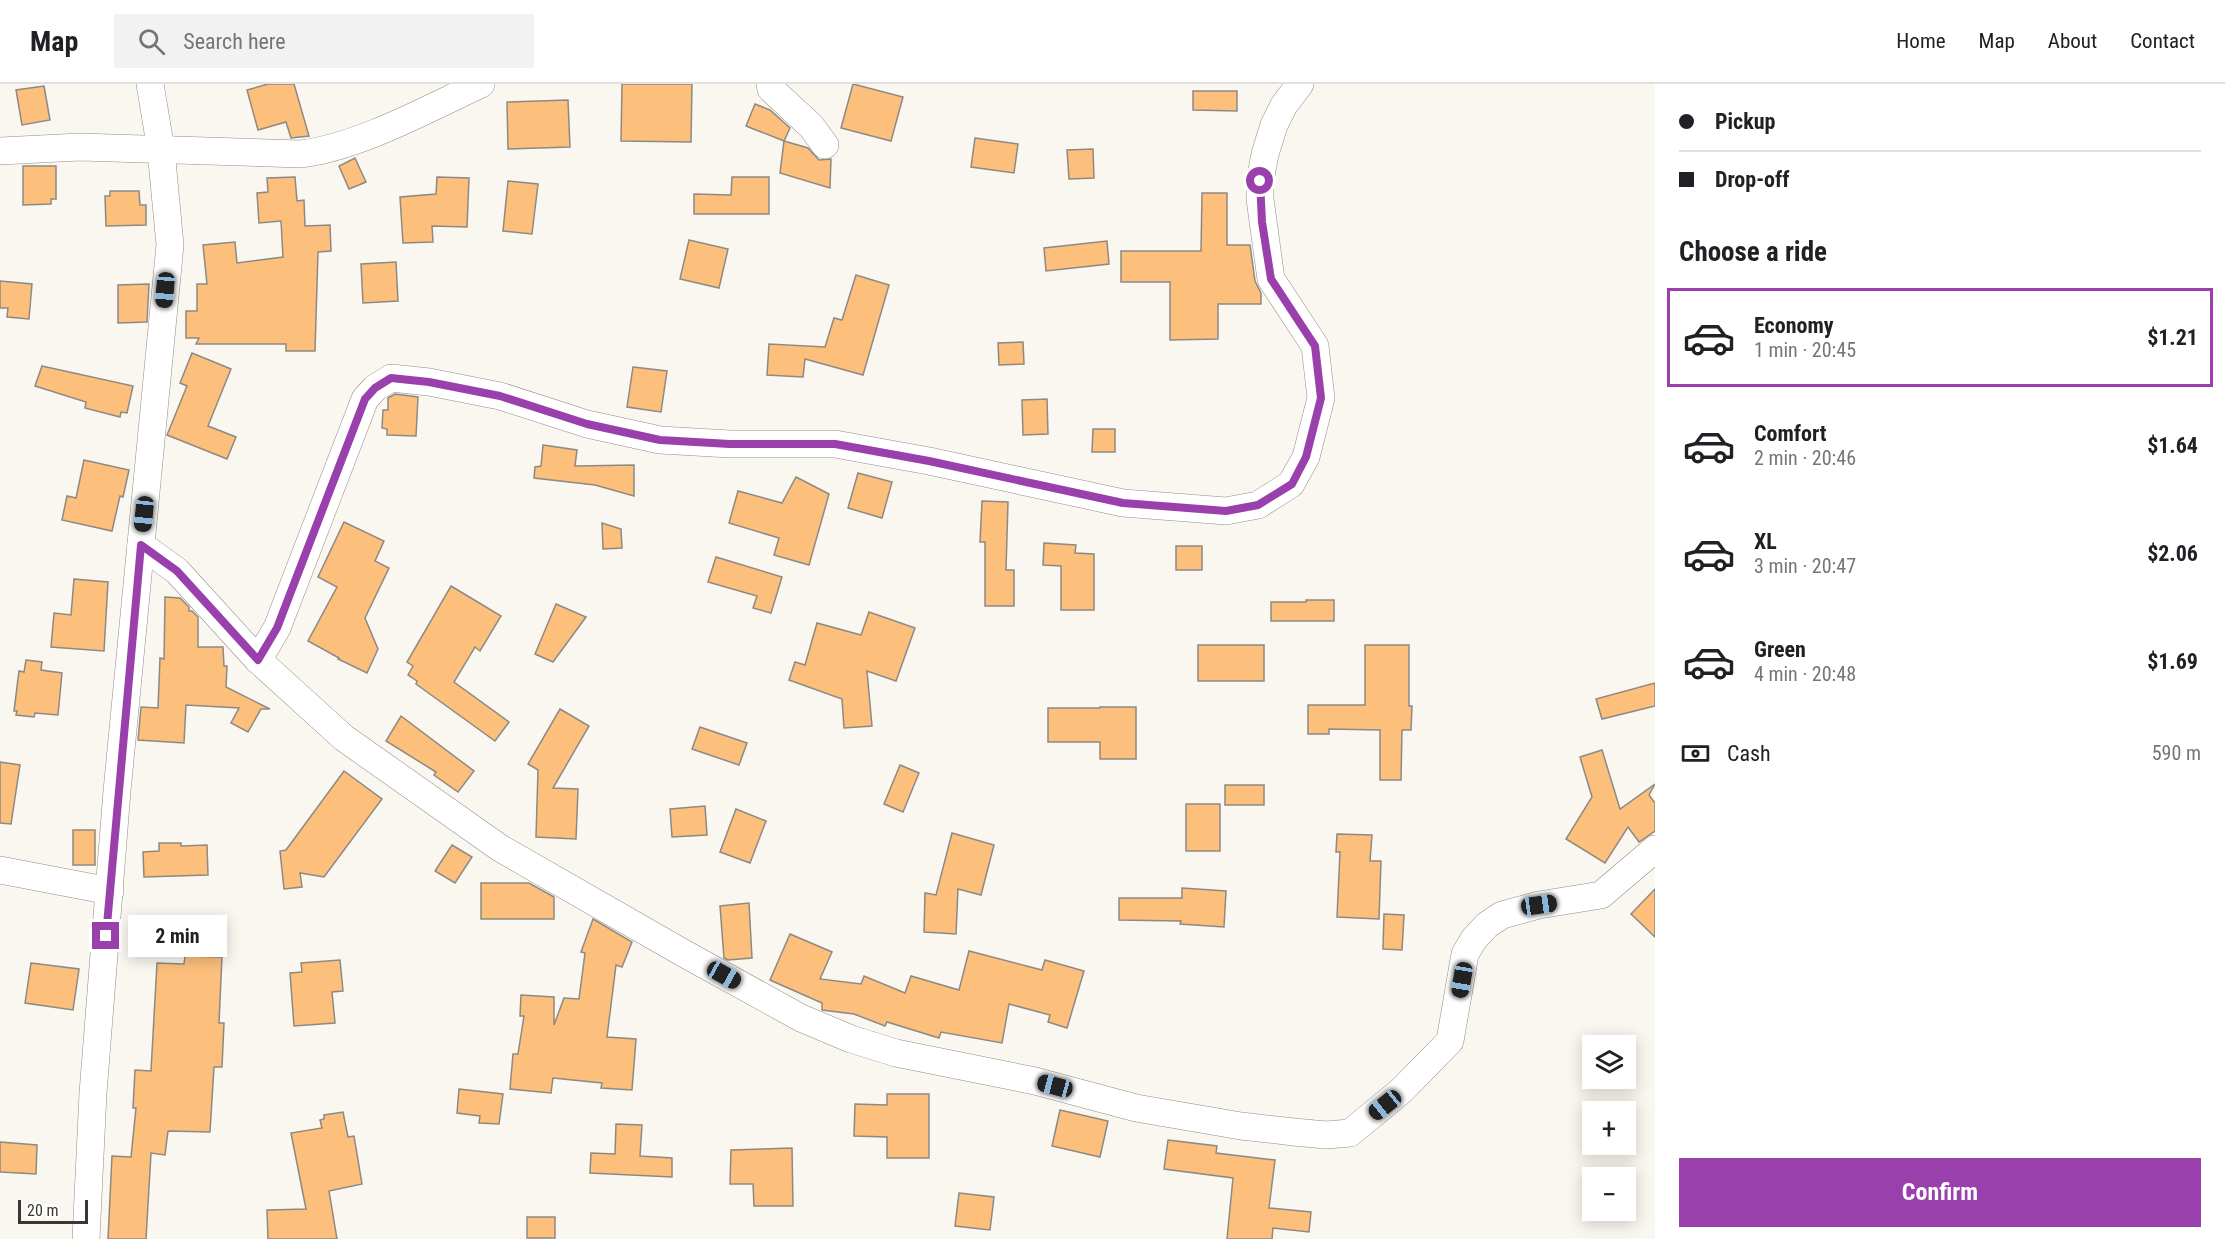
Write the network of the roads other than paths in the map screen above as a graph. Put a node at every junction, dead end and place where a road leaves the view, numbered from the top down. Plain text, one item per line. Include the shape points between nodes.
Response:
1 (150, 84) edge
2 (770, 84) edge
3 (1300, 84) edge
4 (470, 86) edge
5 (825, 145) dead end
6 (161, 150) junction
7 (0, 151) edge
8 (141, 545) junction
9 (258, 660) junction
10 (1655, 849) edge
11 (0, 870) edge
12 (110, 891) junction
13 (86, 1239) edge

1 - 6 street
2 - 5 street
3 - 9 street via 1274,124 1263,163 1260,199 1271,279 1315,346 1321,398 1306,457 1292,484 1258,505 1226,511 1123,503 835,444 660,440 587,424 500,396 391,378 365,399 277,628
4 - 6 street via 358,139 313,153
6 - 7 street via 81,147
6 - 8 street via 170,245
8 - 9 street via 177,571
8 - 12 street
9 - 10 street via 345,738 500,848 801,1018 896,1053 1035,1081 1136,1108 1241,1126 1326,1135 1350,1133 1402,1090 1450,1041 1465,954 1487,925 1503,915 1539,905 1601,895
11 - 12 street
12 - 13 street via 93,1093

